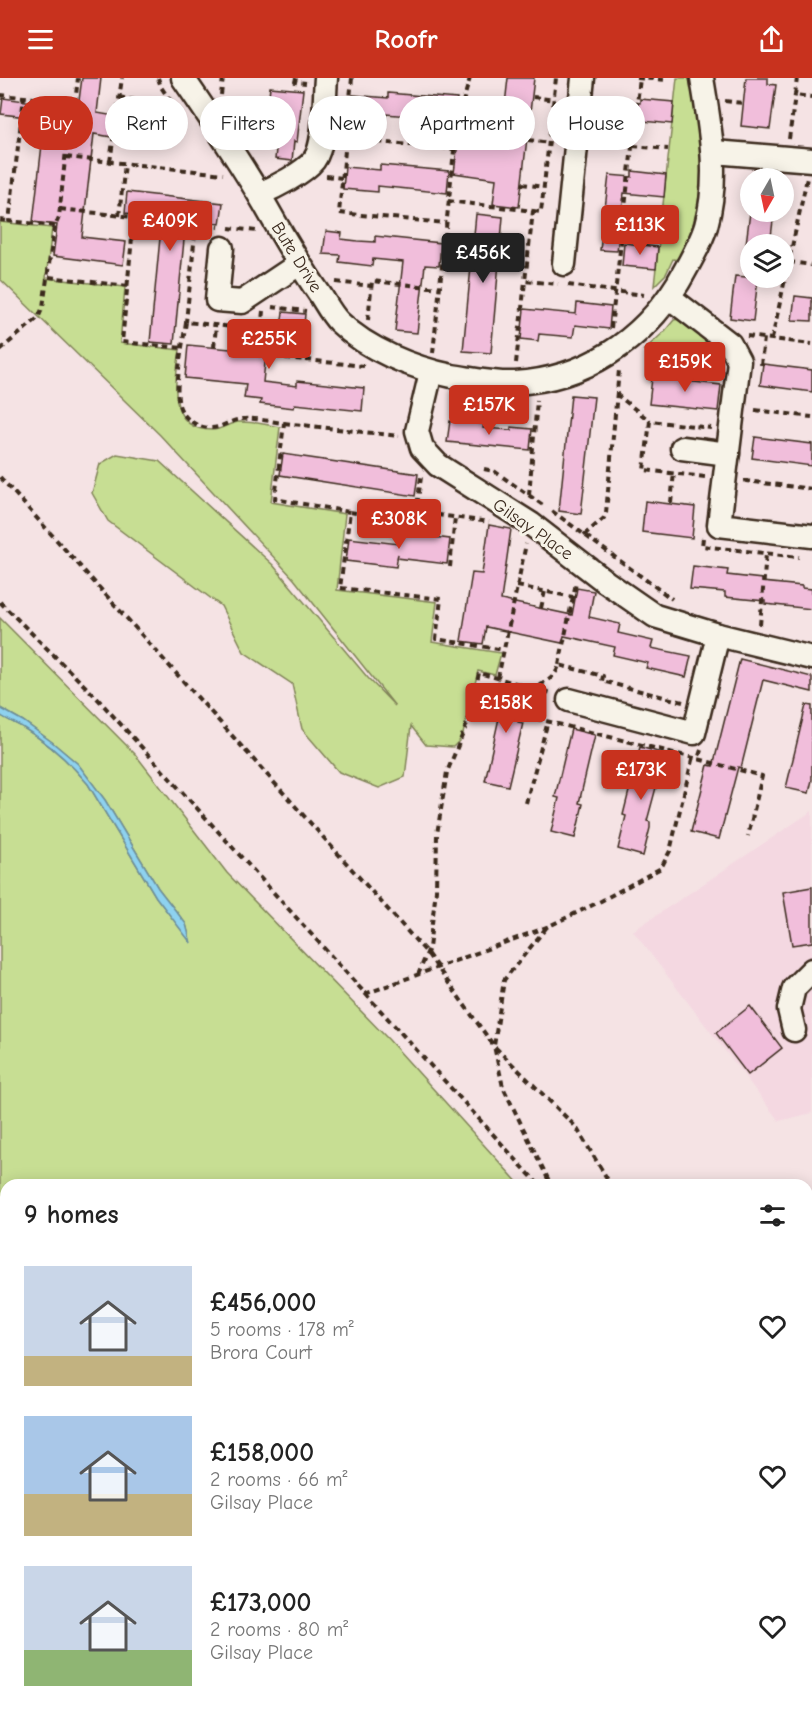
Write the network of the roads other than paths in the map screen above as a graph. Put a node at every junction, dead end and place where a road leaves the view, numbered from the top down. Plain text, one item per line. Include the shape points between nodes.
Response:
1 (183, 78) edge
2 (583, 78) edge
3 (702, 78) edge
4 (319, 82) edge
5 (714, 152) junction
6 (812, 160) edge
7 (259, 194) junction
8 (222, 248) dead end
9 (299, 264) junction
10 (564, 264) dead end
11 (660, 297) junction
12 (431, 372) junction
13 (682, 448) road end
14 (728, 454) junction
15 (812, 536) edge
16 (718, 635) junction
17 (812, 658) edge
18 (569, 700) road end
19 (812, 970) edge
20 (794, 1030) dead end

1 - 7 street, Bute Drive
2 - 10 street
3 - 5 street, Bute Drive
4 - 7 street via 321,138 314,161
5 - 6 street
5 - 11 street, Bute Drive via 712,199 705,228 693,256
7 - 9 street, Bute Drive
8 - 9 street via 217,300 242,302
9 - 12 street, Bute Drive via 338,321 366,342
11 - 12 street, Bute Drive via 644,328 623,345 588,365 560,375 514,383
11 - 14 street via 730,344 739,361
12 - 16 street, Gilsay Place via 417,431 423,448 438,465 531,524 655,616
13 - 14 street
14 - 15 street via 719,525
16 - 17 street, Gilsay Place
16 - 18 street via 697,741
19 - 20 street via 794,988 789,1009

